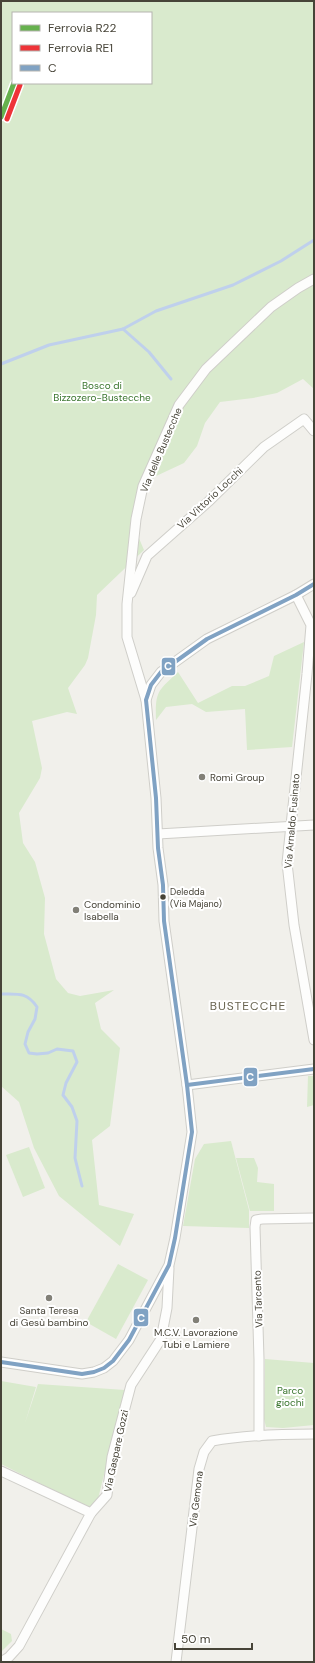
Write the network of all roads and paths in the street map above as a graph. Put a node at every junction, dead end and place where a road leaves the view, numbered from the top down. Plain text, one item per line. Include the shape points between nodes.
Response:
1 (314, 279) edge
2 (314, 431) edge
3 (314, 584) edge
4 (296, 595) junction
5 (127, 604) junction
6 (312, 626) edge
7 (146, 700) junction
8 (314, 825) edge
9 (290, 826) junction
10 (158, 834) junction
11 (314, 1040) edge
12 (314, 1069) edge
13 (187, 1085) junction
14 (314, 1218) edge
15 (169, 1265) junction
16 (1, 1362) edge
17 (314, 1434) edge
18 (259, 1436) junction
19 (1, 1471) edge
20 (91, 1513) junction
21 (1, 1662) edge
22 (176, 1662) edge

1 - 5 street, Via delle Bustecche via 271,307 206,370 179,405 143,486 136,519
2 - 5 street, Via Vittorio Locchi via 304,420 264,447 208,502 147,556
3 - 4 street
4 - 6 street, Via Arnaldo Fusinato
4 - 7 street via 207,639 161,672 151,685
5 - 7 street, Via delle Bustecche via 127,637
6 - 9 street, Via Arnaldo Fusinato
7 - 10 street, Via delle Bustecche
8 - 9 street
9 - 10 street
9 - 11 street, Via Arnaldo Fusinato via 287,864
10 - 13 street, Via delle Bustecche via 164,921
12 - 13 street
13 - 15 street, Via delle Bustecche via 192,1132
14 - 18 street, Via Tarcento via 256,1220
15 - 16 street via 129,1340 113,1361 104,1368 82,1374
15 - 20 street, Via Gaspare Gozzi via 168,1308 161,1338 131,1385 112,1457 107,1495
17 - 18 street, Via Gemona
18 - 22 street, Via Gemona via 212,1441 204,1452 199,1469
19 - 20 street
20 - 21 street, Via Gaspare Gozzi via 19,1646

